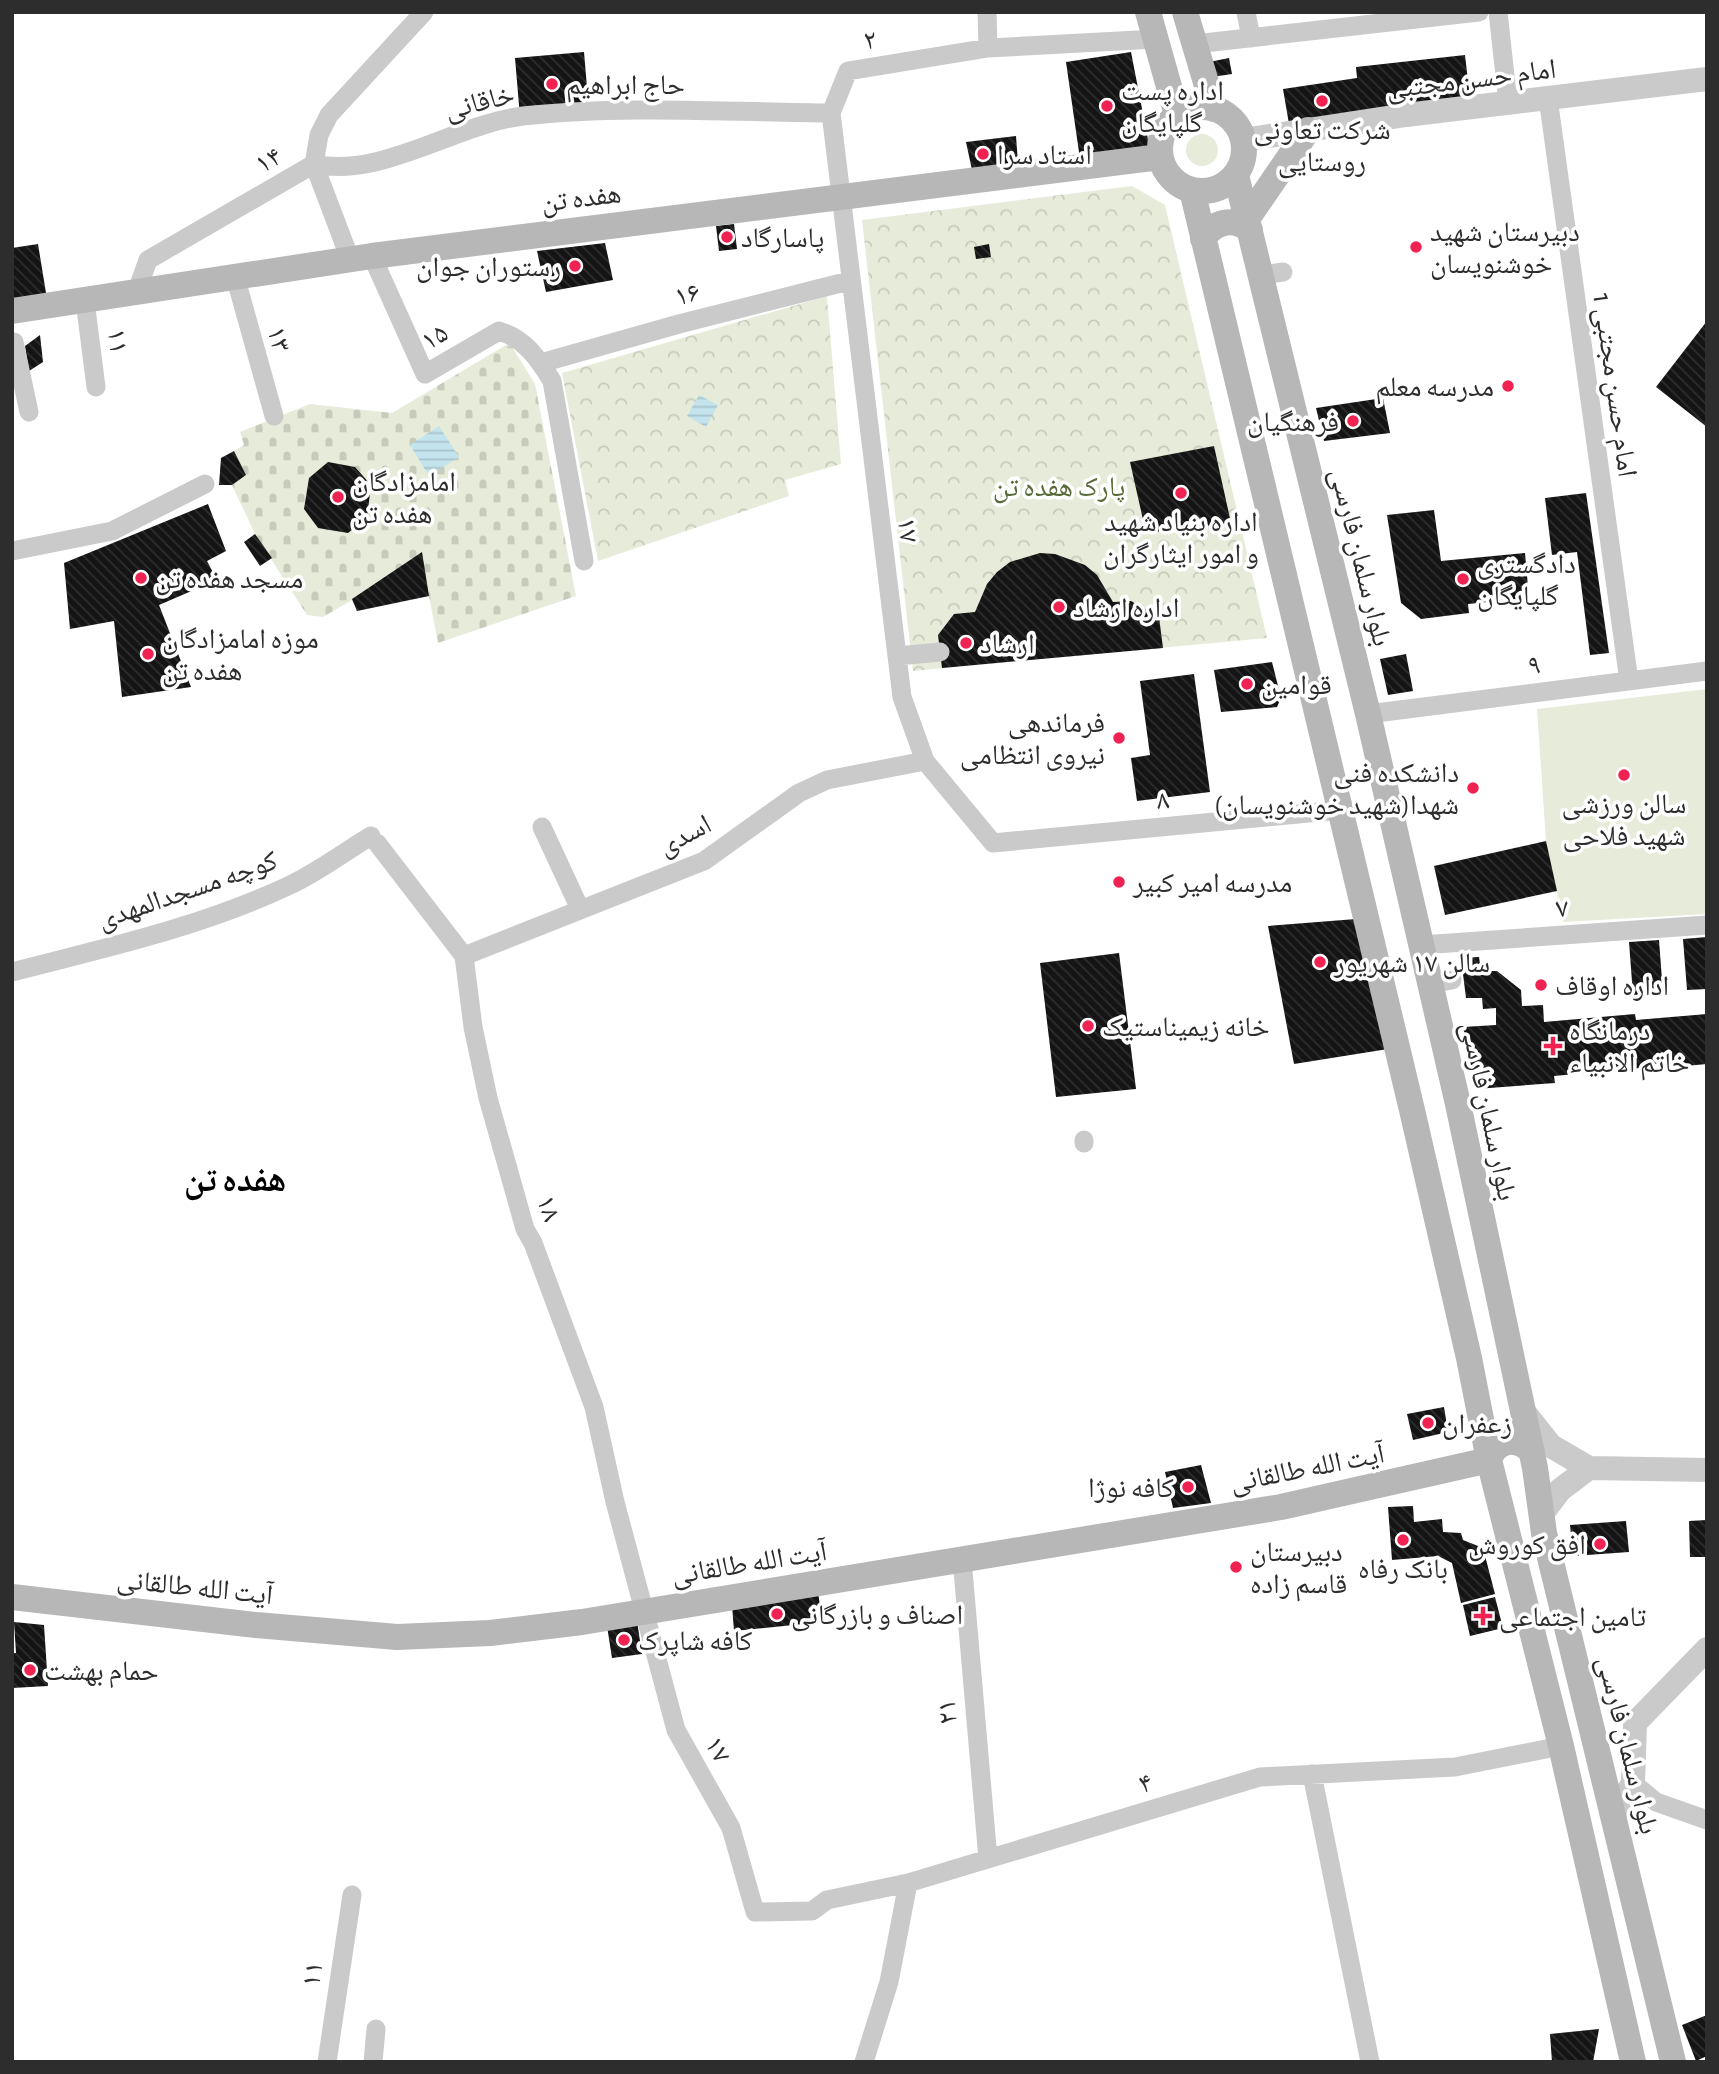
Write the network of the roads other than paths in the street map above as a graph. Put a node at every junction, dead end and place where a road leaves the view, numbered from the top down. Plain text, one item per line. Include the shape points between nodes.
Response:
1 (424, 12) edge
2 (987, 12) edge
3 (1148, 12) edge
4 (1185, 12) edge
5 (1246, 12) edge
6 (1479, 12) edge
7 (1498, 12) edge
8 (1251, 38) junction
9 (1156, 39) junction
10 (1195, 44) junction
11 (988, 48) junction
12 (1707, 79) edge
13 (1548, 98) junction
14 (1508, 103) junction
15 (1214, 109) junction
16 (831, 113) junction
17 (1177, 115) junction
18 (1314, 126) junction
19 (1243, 140) junction
20 (1160, 157) junction
21 (314, 164) junction
22 (1236, 174) junction
23 (1192, 190) junction
24 (841, 197) junction
25 (1248, 225) junction
26 (1203, 239) junction
27 (361, 257) junction
28 (235, 276) junction
29 (849, 281) junction
30 (137, 291) junction
31 (85, 301) junction
32 (12, 311) edge
33 (15, 342) dead end
34 (541, 363) junction
35 (96, 387) dead end
36 (29, 412) dead end
37 (274, 416) dead end
38 (205, 484) dead end
39 (12, 551) edge
40 (584, 561) dead end
41 (940, 652) dead end
42 (897, 656) junction
43 (1707, 671) edge
44 (1629, 681) junction
45 (1368, 713) junction
46 (925, 761) junction
47 (1340, 810) junction
48 (542, 827) dead end
49 (993, 843) joint
50 (580, 909) junction
51 (1698, 922) edge
52 (1421, 945) junction
53 (464, 956) junction
54 (12, 972) edge
55 (1475, 1396) junction
56 (1520, 1400) junction
57 (1532, 1452) junction
58 (1489, 1460) junction
59 (1589, 1468) junction
60 (1707, 1469) edge
61 (1541, 1515) junction
62 (962, 1559) junction
63 (12, 1597) edge
64 (641, 1616) junction
65 (1707, 1649) edge
66 (1560, 1746) junction
67 (1311, 1774) junction
68 (1633, 1783) junction
69 (1614, 1815) junction
70 (1707, 1820) edge
71 (988, 1859) junction
72 (908, 1883) junction
73 (352, 1895) dead end
74 (755, 1912) joint
75 (1661, 2010) junction
76 (1624, 2017) junction
77 (376, 2029) dead end
78 (1670, 2053) edge
79 (327, 2062) edge
80 (373, 2062) edge
81 (864, 2062) edge
82 (1370, 2062) edge
83 (1633, 2062) edge
84 (1689, 2062) edge

1 - 21 street, ۱۴ via 329,115 319,135
2 - 11 street
3 - 9 main road
4 - 10 main road
5 - 8 street
6 - 8 street
7 - 14 street
8 - 10 street
9 - 11 street, ۲
9 - 17 main road
10 - 15 main road
11 - 16 street, ۲ via 848,71
12 - 13 street, امام حسن مجتبی
13 - 14 street, امام حسن مجتبی
13 - 44 street, امام حسن مجتبی 1
14 - 18 street, امام حسن مجتبی via 1405,111
15 - 17 main road via 1188,109
15 - 19 main road via 1233,120
16 - 21 street, خاقانی via 589,111 520,117 458,132 393,157 333,169
16 - 24 street
17 - 20 main road via 1162,134
18 - 19 street, امام حسن مجتبی
18 - 25 main road
19 - 22 main road via 1242,164
20 - 23 main road via 1171,178
20 - 24 main road, هفده تن
21 - 27 street
21 - 30 street, ۱۴ via 148,260
22 - 23 main road via 1216,189
22 - 25 main road, بلوار سلمان فارسی
23 - 26 main road
24 - 27 main road, هفده تن
24 - 29 street, ۱۷
25 - 26 main road via 1226,222
25 - 45 main road, بلوار سلمان فارسی via 1272,273
26 - 47 main road
27 - 28 main road, هفده تن
27 - 34 street, ۱۵ via 425,374 499,331 518,337
28 - 30 main road, هفده تن
28 - 37 street, ۱۳
29 - 34 street, ۱۶
29 - 42 street, ۱۷
30 - 31 main road, هفده تن
31 - 32 main road, هفده تن
31 - 35 street, ۱۱
33 - 36 street
34 - 40 street via 552,381
38 - 39 street via 112,531
41 - 42 street
42 - 46 street, ۱۷ via 902,697
43 - 44 street, ۹
44 - 45 street, ۹
45 - 52 main road, بلوار سلمان فارسی
46 - 49 street, ۱۷
46 - 50 street, اسدی via 827,780 799,793 704,861
47 - 49 street, ۸ via 1115,841
47 - 55 main road
48 - 50 street
50 - 53 street, اسدی
51 - 52 street, ۷ via 1669,934
52 - 56 main road, بلوار سلمان فارسی via 1441,982
53 - 54 street, کوچه مسجدالمهدی via 374,839 290,885 202,913 144,938 83,945
53 - 64 street, ۱۸ via 488,1098 525,1229 594,1407
55 - 56 main road via 1485,1406 1498,1408
55 - 58 main road
56 - 57 main road, بلوار سلمان فارسی
56 - 59 street via 1551,1447
57 - 58 main road via 1520,1443 1506,1442 1495,1448
57 - 61 main road, بلوار سلمان فارسی
58 - 62 main road, آیت الله طالقانی via 1182,1533
58 - 66 main road
59 - 60 street
59 - 61 street via 1560,1490
61 - 69 main road, بلوار سلمان فارسی
62 - 64 main road, آیت الله طالقانی
62 - 71 street, ۲۱
63 - 64 main road, آیت الله طالقانی via 397,1637 490,1633
64 - 74 street, ۱۷ via 676,1730 731,1828
65 - 68 street via 1635,1723
66 - 67 street, ۴ via 1455,1767
66 - 76 main road
67 - 71 street, ۴ via 1260,1777
67 - 82 street
68 - 69 street
68 - 70 street via 1656,1802
69 - 75 main road, بلوار سلمان فارسی
71 - 72 street, ۴
72 - 74 street, ۴ via 827,1900 812,1911
72 - 81 street via 889,1982
73 - 79 street, ۱۱
75 - 76 main road via 1646,2024 1634,2024
75 - 78 main road, بلوار سلمان فارسی
76 - 83 main road
77 - 80 street
78 - 84 street

